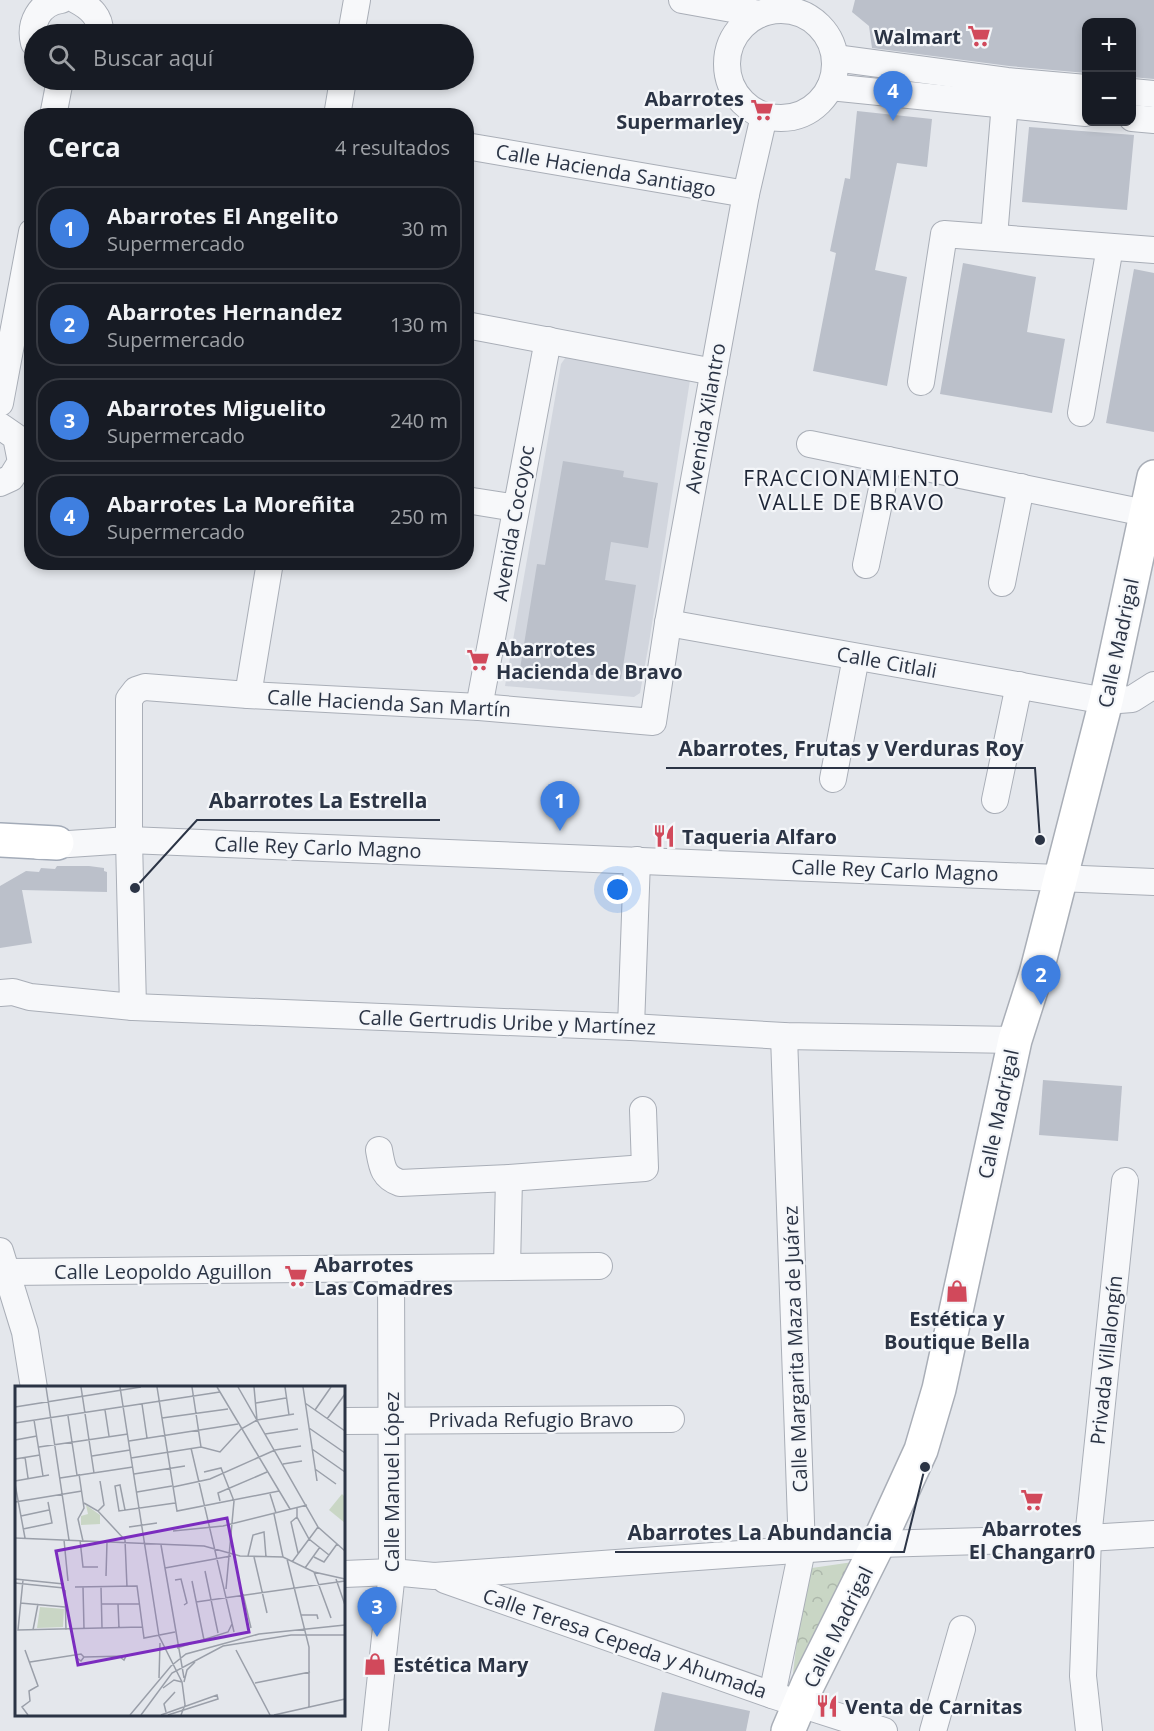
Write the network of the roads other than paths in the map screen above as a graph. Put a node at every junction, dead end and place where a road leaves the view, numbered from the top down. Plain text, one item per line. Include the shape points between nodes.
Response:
1 (61, 0) edge
2 (76, 0) edge
3 (357, 0) edge
4 (682, 0) edge
5 (774, 8) edge
6 (815, 10) edge
7 (35, 24) edge
8 (100, 24) edge
9 (353, 24) edge
10 (835, 58) junction
11 (830, 87) junction
12 (1082, 88) edge
13 (58, 90) edge
14 (342, 90) edge
15 (1136, 92) edge
16 (1006, 93) junction
17 (1154, 94) edge
18 (55, 108) edge
19 (339, 108) edge
20 (1082, 112) edge
21 (764, 116) junction
22 (1136, 118) edge
23 (1154, 120) edge
24 (474, 147) edge
25 (746, 194) junction
26 (994, 237) junction
27 (1110, 247) junction
28 (1154, 250) edge
29 (24, 274) edge
30 (474, 326) edge
31 (548, 340) junction
32 (714, 372) junction
33 (921, 382) dead end
34 (0, 402) edge
35 (1081, 413) dead end
36 (0, 426) edge
37 (810, 444) dead end
38 (888, 460) junction
39 (1154, 477) edge
40 (0, 483) edge
41 (1021, 487) junction
42 (474, 501) edge
43 (516, 508) junction
44 (1145, 513) junction
45 (866, 566) dead end
46 (269, 570) edge
47 (1002, 583) dead end
48 (669, 623) junction
49 (856, 657) junction
50 (1154, 685) edge
51 (1019, 686) junction
52 (248, 695) junction
53 (1106, 701) junction
54 (480, 707) junction
55 (653, 722) joint
56 (833, 779) dead end
57 (995, 800) dead end
58 (0, 840) edge
59 (129, 840) junction
60 (57, 843) junction
61 (0, 855) edge
62 (637, 860) junction
63 (1061, 877) junction
64 (1154, 882) edge
65 (0, 993) edge
66 (133, 1007) junction
67 (632, 1027) junction
68 (784, 1036) junction
69 (1014, 1040) junction
70 (643, 1110) dead end
71 (379, 1150) dead end
72 (509, 1178) junction
73 (1125, 1181) dead end
74 (3, 1262) edge
75 (599, 1266) dead end
76 (507, 1267) junction
77 (391, 1269) junction
78 (34, 1386) edge
79 (671, 1419) dead end
80 (392, 1420) junction
81 (345, 1421) edge
82 (1154, 1534) edge
83 (1088, 1538) junction
84 (878, 1544) junction
85 (802, 1550) junction
86 (392, 1572) junction
87 (345, 1574) edge
88 (434, 1576) junction
89 (962, 1629) dead end
90 (787, 1710) edge
91 (375, 1731) edge
92 (884, 1731) edge
93 (933, 1731) edge
94 (1089, 1731) edge

1 - 7 street via 53,1 38,14
2 - 8 street via 90,8
3 - 9 street
4 - 5 street
5 - 6 street
5 - 21 street via 742,26 730,45 726,67 732,88 745,105
6 - 10 street
10 - 11 street
10 - 16 street
11 - 16 street
11 - 21 street via 819,103 803,114 784,118
12 - 16 street
13 - 18 street
14 - 19 street
15 - 17 street
16 - 20 street
16 - 26 street
21 - 25 street, Avenida Xilantro
22 - 23 street
24 - 25 street, Calle Hacienda Santiago
25 - 32 street, Avenida Xilantro
26 - 27 street
26 - 33 street via 944,234
27 - 28 street
27 - 35 street
29 - 34 street
30 - 31 street
31 - 32 street
31 - 43 street, Avenida Cocoyoc
32 - 48 street, Avenida Xilantro
36 - 40 street via 16,437 21,462 11,478
37 - 38 street
38 - 41 street
38 - 45 street
39 - 44 street, Calle Madrigal
41 - 44 street
41 - 47 street
42 - 43 street
43 - 54 street, Avenida Cocoyoc
44 - 53 street, Calle Madrigal
46 - 52 street
48 - 49 street, Calle Citlali
48 - 55 street, Avenida Xilantro
49 - 51 street, Calle Citlali
49 - 56 street
50 - 53 street, Calle Citlali via 1132,699
51 - 53 street, Calle Citlali
51 - 57 street
52 - 54 street, Calle Hacienda San Martín
52 - 59 street, Calle Hacienda San Martín via 145,687 136,690 129,699
53 - 63 street, Calle Madrigal
54 - 55 street, Calle Hacienda San Martín
58 - 60 street
59 - 60 street, Calle Rey Carlo Magno
59 - 62 street, Calle Rey Carlo Magno
59 - 66 street
60 - 61 street, Calle Rey Carlo Magno
62 - 63 street, Calle Rey Carlo Magno
62 - 67 street
63 - 64 street, Calle Rey Carlo Magno
63 - 69 street, Calle Madrigal
65 - 66 street, Calle Gertrudis Uribe y Martínez
66 - 67 street, Calle Gertrudis Uribe y Martínez
67 - 68 street, Calle Gertrudis Uribe y Martínez
68 - 69 street, Calle Gertrudis Uribe y Martínez
68 - 85 street, Calle Margarita Maza de Juárez
69 - 84 street, Calle Madrigal via 939,1389 921,1450
70 - 72 street via 645,1168
71 - 72 street via 390,1179 400,1184
72 - 76 street
73 - 83 street, Privada Villalongín
74 - 77 street, Calle Leopoldo Aguillon
74 - 78 street via 25,1332
75 - 76 street, Calle Leopoldo Aguillon
76 - 77 street, Calle Leopoldo Aguillon
77 - 80 street, Calle Manuel López
79 - 80 street, Privada Refugio Bravo
80 - 81 street, Privada Refugio Bravo
80 - 86 street, Calle Manuel López
82 - 83 street
83 - 84 street
83 - 94 street, Privada Villalongín via 1083,1676
84 - 85 street
84 - 90 street, Calle Madrigal via 808,1684
85 - 88 street
85 - 90 street, Calle Margarita Maza de Juárez
86 - 87 street
86 - 88 street
86 - 91 street, Calle Manuel López
88 - 90 street, Calle Teresa Cepeda y Ahumada
89 - 93 street
90 - 92 street, Calle Teresa Cepeda y Ahumada

